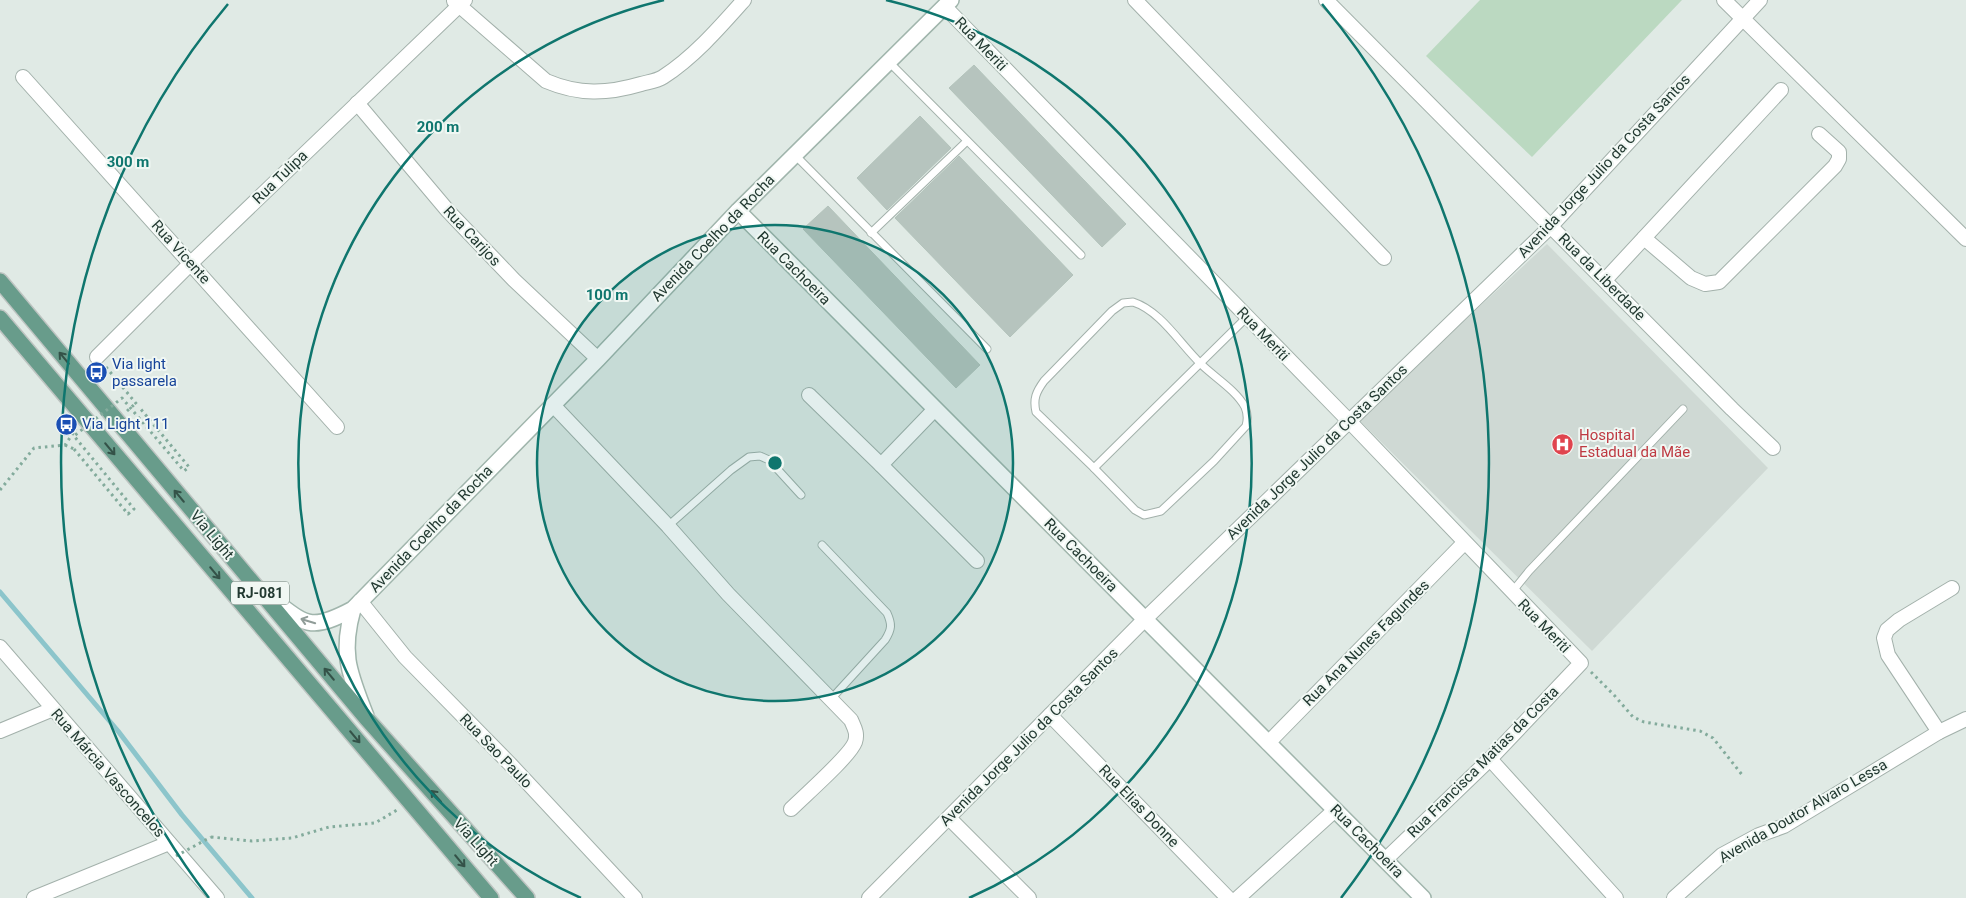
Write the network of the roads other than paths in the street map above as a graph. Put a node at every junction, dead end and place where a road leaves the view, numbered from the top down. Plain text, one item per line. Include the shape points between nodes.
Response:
1 (1135, 0) edge
2 (1326, 0) edge
3 (1724, 0) edge
4 (1760, 0) edge
5 (459, 2) edge
6 (740, 2) edge
7 (948, 3) edge
8 (1742, 18) junction
9 (888, 61) junction
10 (23, 78) dead end
11 (1781, 90) dead end
12 (357, 103) junction
13 (1819, 134) dead end
14 (967, 141) junction
15 (794, 154) junction
16 (738, 211) junction
17 (1551, 226) junction
18 (871, 232) junction
19 (1644, 238) junction
20 (1966, 239) edge
21 (1081, 255) dead end
22 (1384, 258) dead end
23 (191, 263) junction
24 (1604, 280) junction
25 (0, 281) edge
26 (1247, 317) junction
27 (0, 318) edge
28 (987, 349) dead end
29 (97, 357) road end
30 (598, 359) junction
31 (1200, 364) junction
32 (809, 396) dead end
33 (553, 405) junction
34 (935, 409) junction
35 (1684, 409) dead end
36 (1349, 420) junction
37 (337, 427) dead end
38 (1773, 448) dead end
39 (881, 465) junction
40 (1094, 468) junction
41 (800, 495) dead end
42 (668, 526) junction
43 (1464, 543) junction
44 (822, 545) dead end
45 (977, 561) dead end
46 (254, 585) junction
47 (1952, 588) dead end
48 (1512, 592) junction
49 (357, 605) junction
50 (1145, 619) junction
51 (0, 646) edge
52 (1580, 663) joint
53 (832, 698) junction
54 (53, 709) junction
55 (1050, 715) junction
56 (366, 718) junction
57 (1966, 719) edge
58 (0, 731) edge
59 (1938, 732) junction
60 (1268, 743) junction
61 (1490, 759) junction
62 (791, 809) dead end
63 (1335, 810) junction
64 (949, 818) junction
65 (169, 843) junction
66 (1385, 860) junction
67 (34, 898) edge
68 (217, 898) edge
69 (491, 898) edge
70 (526, 898) edge
71 (635, 898) edge
72 (869, 898) edge
73 (1029, 898) edge
74 (1228, 898) edge
75 (1238, 898) edge
76 (1423, 898) edge
77 (1616, 898) edge
78 (1674, 898) edge

1 - 22 street
2 - 17 street, Rua da Liberdade
3 - 8 street
4 - 8 street, Avenida Jorge Julio da Costa Santos
5 - 6 street via 546,81 564,89 583,92 610,91 661,78 708,40
5 - 12 street, Rua Tulipa
7 - 9 main road, Avenida Coelho da Rocha
7 - 26 street, Rua Meriti
8 - 17 street, Avenida Jorge Julio da Costa Santos
8 - 20 street
9 - 14 lane
9 - 15 main road, Avenida Coelho da Rocha
10 - 23 street, Rua Vicente
11 - 19 street
12 - 23 street, Rua Tulipa
12 - 30 street, Rua Carijos via 448,211 514,280
13 - 19 street via 1838,152 1835,166 1719,282 1705,284 1691,278
14 - 18 lane
14 - 21 lane
15 - 16 main road, Avenida Coelho da Rocha
15 - 18 lane
16 - 30 main road, Avenida Coelho da Rocha
16 - 34 main road, Rua Cachoeira
17 - 24 street, Rua da Liberdade
17 - 36 street, Avenida Jorge Julio da Costa Santos
18 - 28 lane
19 - 24 street
23 - 29 street, Rua Tulipa
23 - 37 street, Rua Vicente
24 - 38 street, Rua da Liberdade
46 -> 25 main road, Via Light / RJ-081
26 - 31 lane
26 - 36 street, Rua Meriti
27 -> 69 main road, Via Light / RJ-081
30 - 33 main road, Avenida Coelho da Rocha
31 - 40 lane
31 - 40 lane via 1244,405 1248,418 1246,426 1214,461 1161,511 1144,515 1135,510
31 - 40 lane via 1142,305 1133,302 1123,304 1112,311 1044,381 1034,402 1036,412
32 - 39 street
33 - 42 street
33 - 49 main road, Avenida Coelho da Rocha
34 - 39 street
34 - 50 main road, Rua Cachoeira
35 - 48 lane
36 - 43 street, Rua Meriti
36 - 50 street, Avenida Jorge Julio da Costa Santos
39 - 45 street
41 - 42 lane via 769,460 760,456 749,457
42 - 53 street via 728,594
43 - 48 street, Rua Meriti
43 - 60 street, Rua Ana Nunes Fagundes
44 - 53 lane via 887,612 892,630
49 -> 46 main road, Avenida Coelho da Rocha via 329,622 314,624 304,622
56 -> 46 main road, Via Light / RJ-081
47 - 59 street via 1899,620 1887,630 1884,638 1888,655
48 - 52 street, Rua Meriti
49 - 56 main road via 346,638 346,654
49 - 71 street, Rua Sao Paulo
50 - 55 street, Avenida Jorge Julio da Costa Santos
50 - 60 main road, Rua Cachoeira
51 - 54 street, Rua Márcia Vasconcelos
52 - 61 street, Rua Francisca Matias da Costa
53 - 62 street via 851,720 857,732 855,743
54 - 58 street
54 - 65 street, Rua Márcia Vasconcelos
55 - 64 street, Avenida Jorge Julio da Costa Santos
55 - 74 street, Rua Elias Donne
70 -> 56 main road, Via Light / RJ-081
57 - 59 street, Avenida Doutor Alvaro Lessa
59 - 78 street, Avenida Doutor Alvaro Lessa via 1784,826 1722,855
60 - 63 main road, Rua Cachoeira
61 - 66 street, Rua Francisca Matias da Costa
61 - 77 street
63 - 66 main road, Rua Cachoeira
63 - 75 street
64 - 72 street, Avenida Jorge Julio da Costa Santos
64 - 73 street
65 - 67 street
65 - 68 street, Rua Márcia Vasconcelos
66 - 76 main road, Rua Cachoeira

